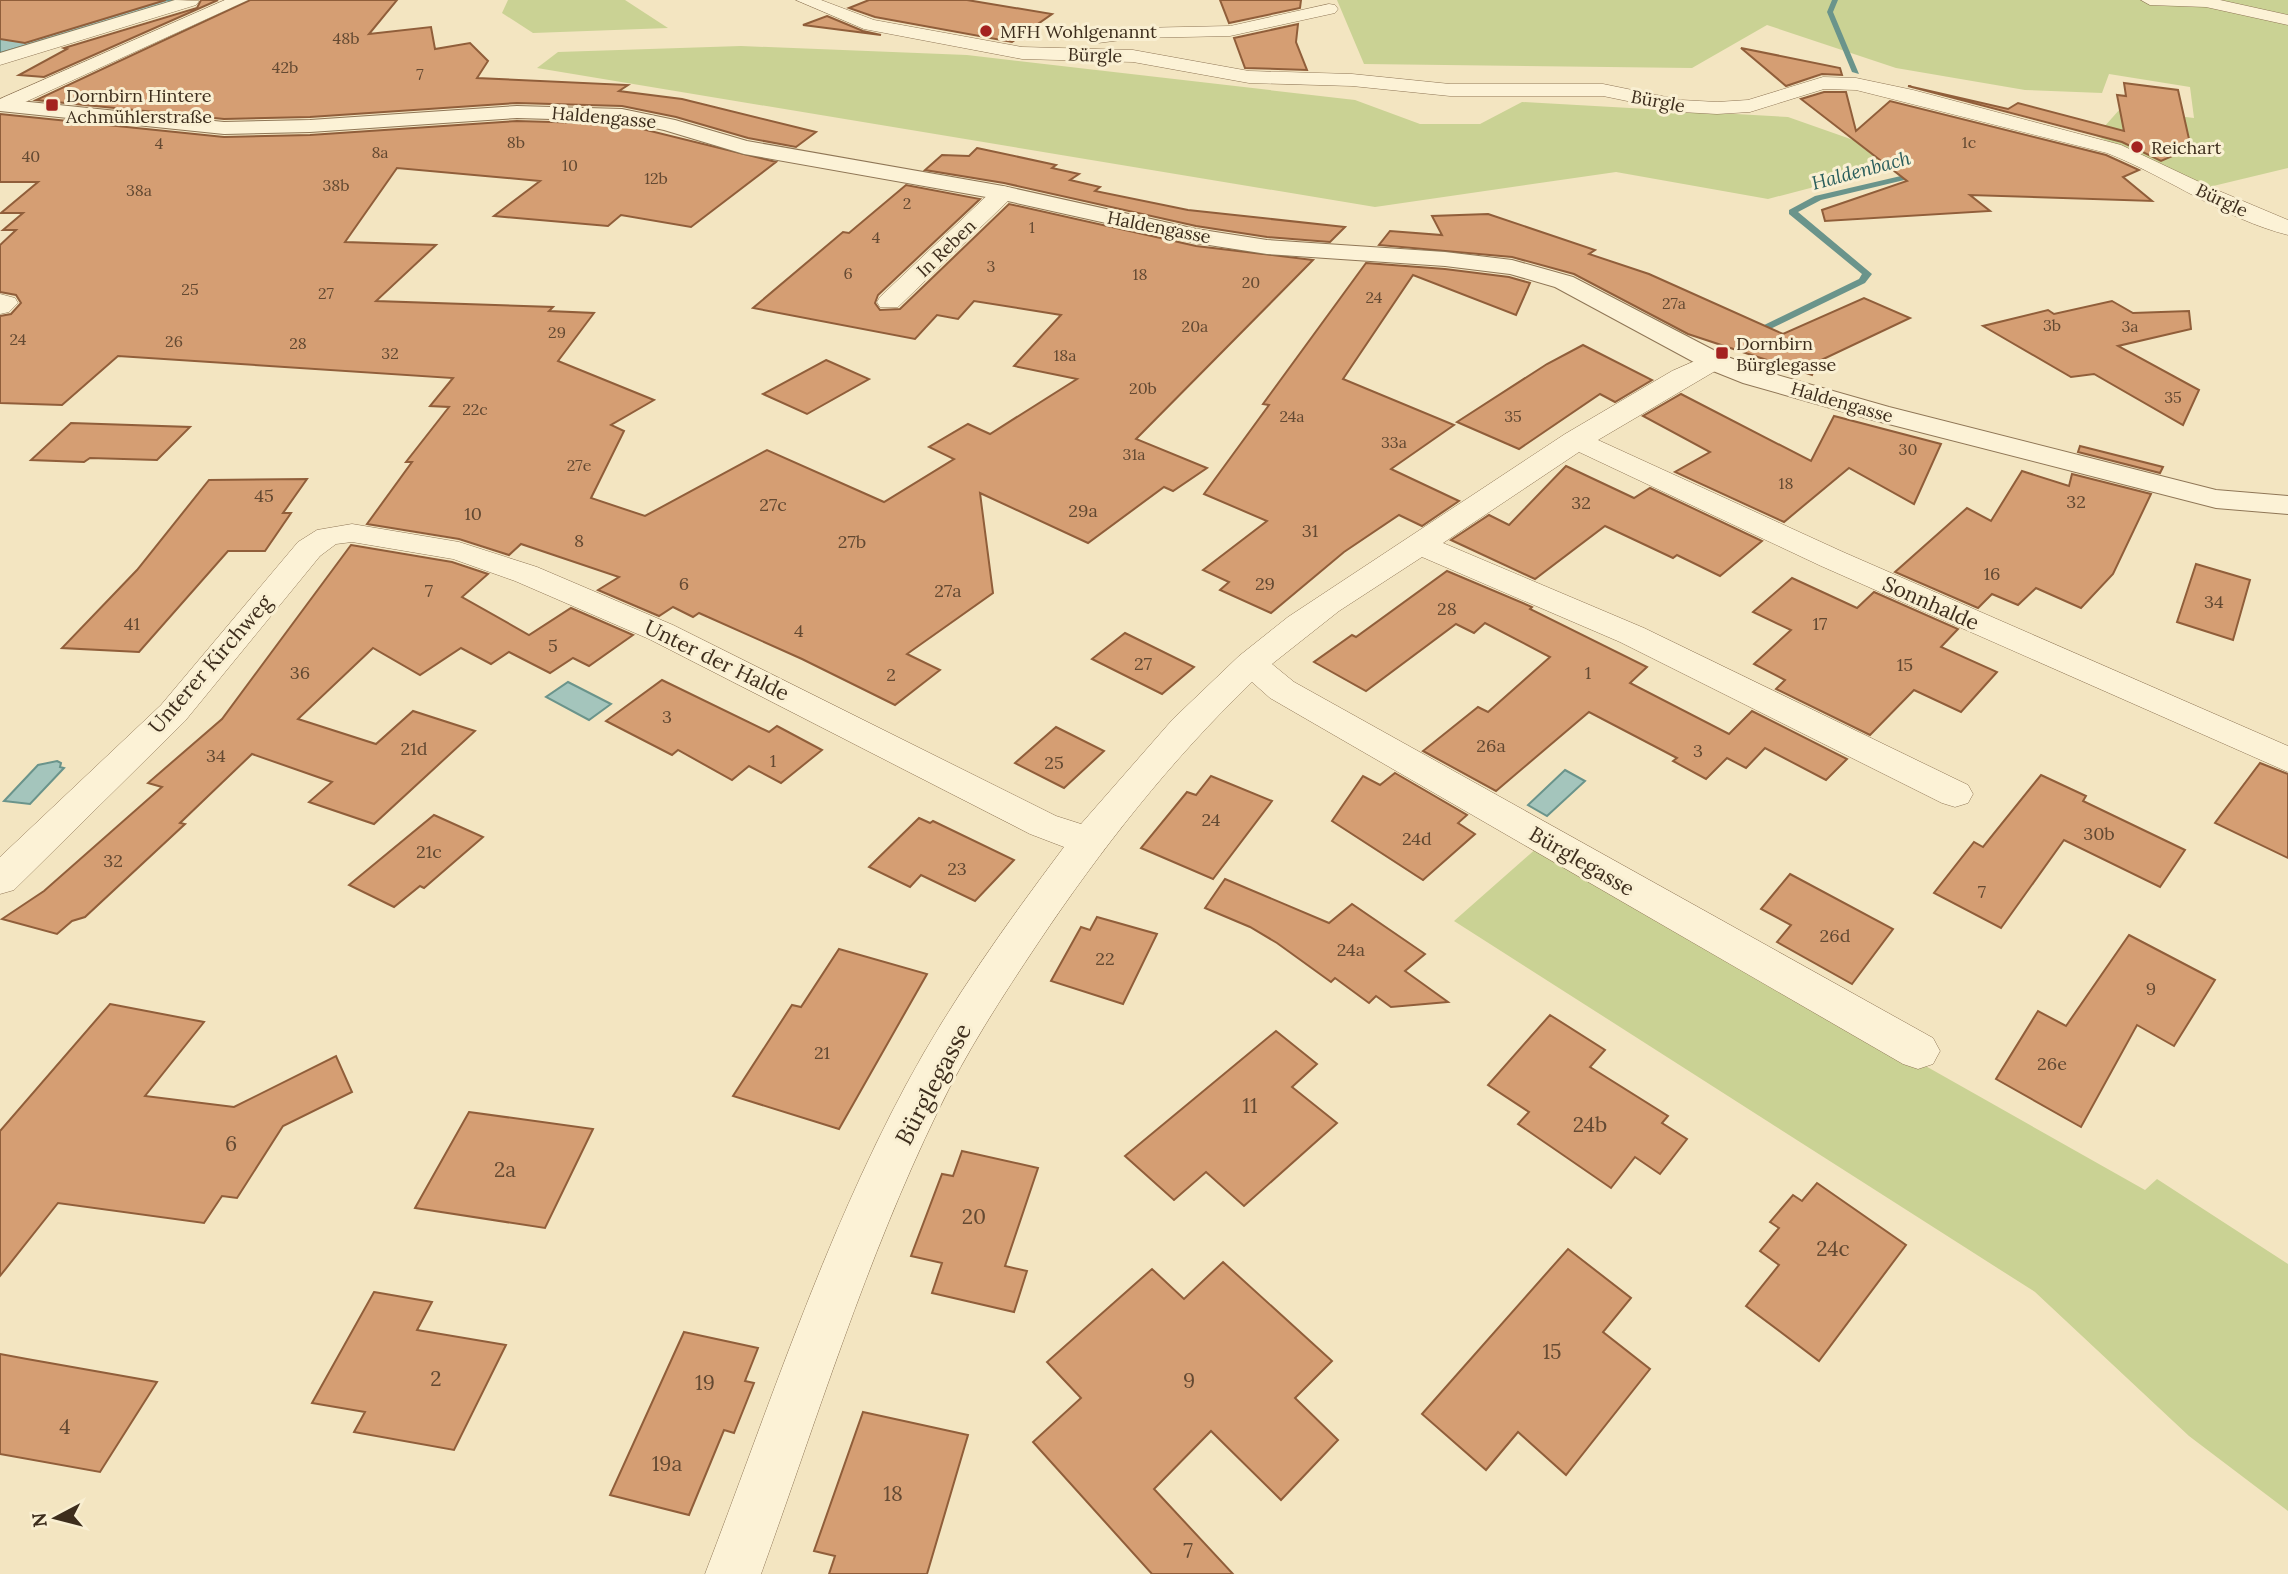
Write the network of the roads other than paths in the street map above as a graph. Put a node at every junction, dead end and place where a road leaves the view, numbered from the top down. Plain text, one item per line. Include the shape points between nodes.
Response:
1 (192, 0) edge
2 (239, 0) edge
3 (805, 0) edge
4 (2150, 0) edge
5 (1280, 5) dead end
6 (163, 9) junction
7 (208, 14) junction
8 (2288, 20) edge
9 (1003, 48) junction
10 (0, 59) edge
11 (2, 105) edge
12 (1003, 193) junction
13 (2288, 228) edge
14 (0, 301) edge
15 (889, 302) dead end
16 (0, 307) edge
17 (1713, 360) junction
18 (1576, 440) junction
19 (2288, 505) edge
20 (328, 536) joint
21 (1420, 545) junction
22 (1251, 664) junction
23 (2288, 760) edge
24 (1955, 794) dead end
25 (1088, 841) junction
26 (0, 880) edge
27 (1918, 1051) dead end
28 (733, 1574) edge

1 - 6 street
2 - 7 street
3 - 9 street, Bürgle via 870,25
4 - 8 street via 2206,2
5 - 9 street, Bürgle via 1329,9 1230,31 1137,33
6 - 7 street
6 - 10 street
7 - 11 street
9 - 13 street, Bürgle via 1022,53 1133,56 1248,77 1352,79 1450,90 1603,90 1699,108 1750,106 1823,83 1856,83 2114,149
11 - 12 street, Haldengasse via 224,128 517,112 622,115 744,147
12 - 15 street, In Reben
12 - 17 street, Haldengasse via 1267,247 1512,267 1564,282
14 - 16 street via 6,303
17 - 18 street, Bürglegasse
17 - 19 street, Haldengasse via 1753,377 1879,413 2204,496
18 - 21 street, Bürglegasse
18 - 23 street, Sonnhalde via 1832,559
20 - 25 street, Unter der Halde via 352,533 392,538 458,551 526,573 758,679 1043,825
20 - 26 street, Unterer Kirchweg via 309,549 173,713
21 - 22 street, Bürglegasse
21 - 24 street via 1632,635
22 - 25 street, Bürglegasse via 1169,743
22 - 27 street, Bürglegasse via 1282,690
25 - 28 street, Bürglegasse via 980,995 908,1125 857,1244

